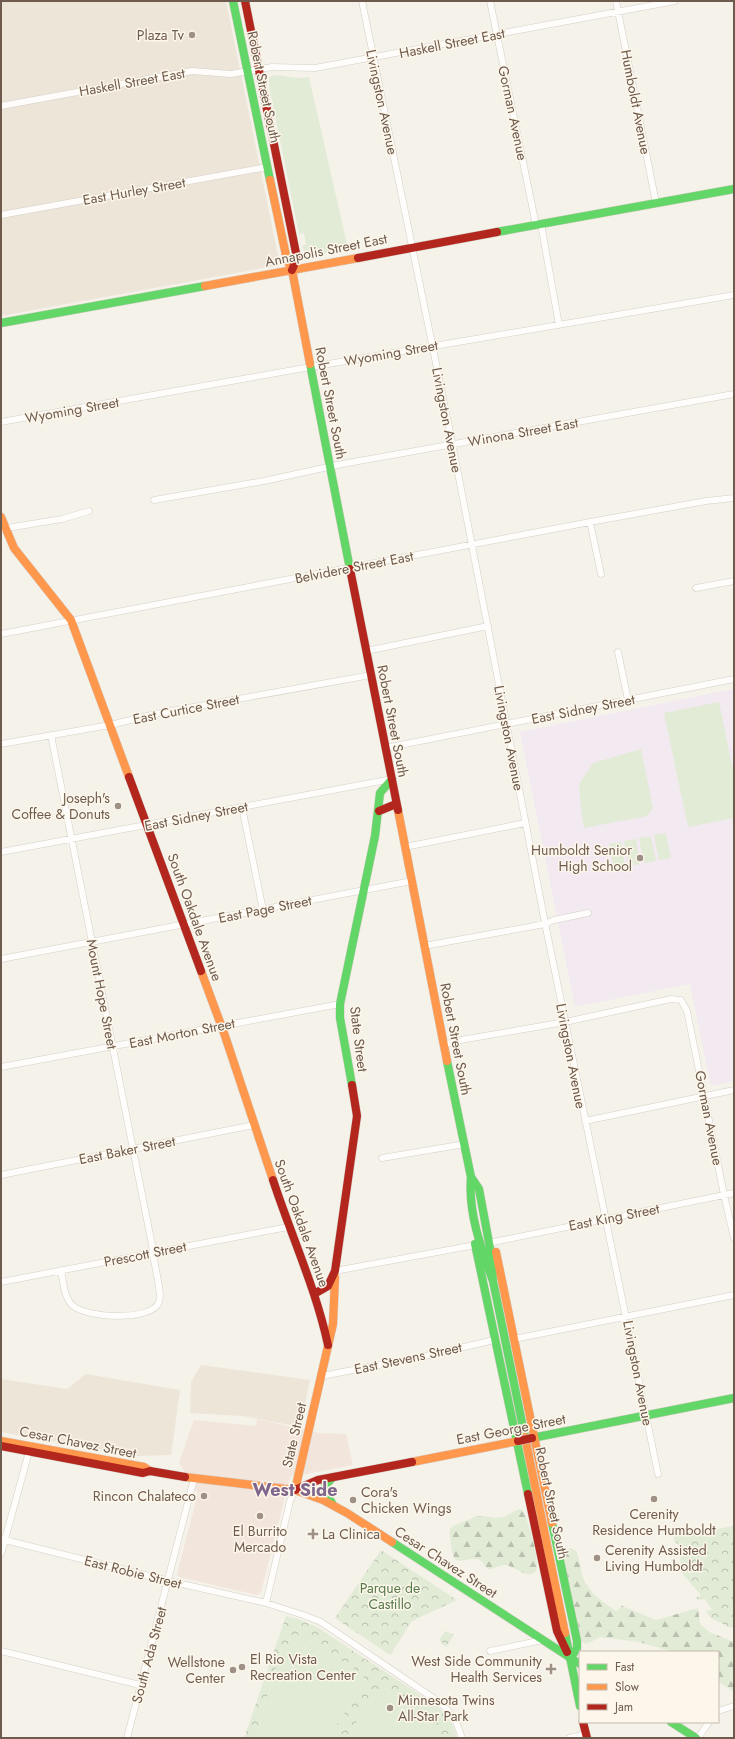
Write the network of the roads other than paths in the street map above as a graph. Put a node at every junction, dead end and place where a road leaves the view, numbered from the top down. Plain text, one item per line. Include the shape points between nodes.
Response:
1 (233, 1) edge
2 (246, 1) edge
3 (362, 1) edge
4 (490, 1) edge
5 (616, 1) edge
6 (675, 1) edge
7 (618, 12) junction
8 (497, 34) junction
9 (373, 57) junction
10 (260, 69) junction
11 (247, 72) junction
12 (1, 106) edge
13 (267, 166) junction
14 (734, 189) edge
15 (656, 203) junction
16 (1, 215) edge
17 (539, 225) junction
18 (413, 247) junction
19 (292, 270) junction
20 (734, 295) edge
21 (1, 322) edge
22 (559, 325) junction
23 (432, 346) junction
24 (311, 367) junction
25 (734, 394) edge
26 (1, 422) edge
27 (452, 445) junction
28 (330, 466) junction
29 (734, 498) edge
30 (154, 500) dead end
31 (88, 511) dead end
32 (1, 517) edge
33 (590, 522) junction
34 (3, 529) edge
35 (471, 545) junction
36 (350, 568) junction
37 (601, 574) dead end
38 (734, 581) edge
39 (696, 588) dead end
40 (71, 620) junction
41 (488, 626) junction
42 (1, 634) edge
43 (366, 651) junction
44 (618, 652) dead end
45 (371, 675) junction
46 (734, 679) edge
47 (628, 700) junction
48 (507, 724) junction
49 (110, 725) junction
50 (51, 735) junction
51 (1, 744) edge
52 (386, 748) junction
53 (392, 780) junction
54 (396, 804) junction
55 (242, 807) junction
56 (379, 811) junction
57 (525, 823) junction
58 (146, 825) junction
59 (72, 840) junction
60 (405, 847) junction
61 (1, 852) edge
62 (412, 881) junction
63 (363, 890) junction
64 (263, 910) junction
65 (588, 913) dead end
66 (545, 924) junction
67 (184, 925) junction
68 (92, 942) junction
69 (424, 946) junction
70 (1, 959) edge
71 (340, 1004) junction
72 (565, 1022) junction
73 (221, 1026) junction
74 (444, 1045) junction
75 (112, 1046) junction
76 (1, 1067) edge
77 (734, 1090) edge
78 (704, 1095) junction
79 (584, 1121) junction
80 (254, 1125) junction
81 (464, 1144) junction
82 (133, 1149) junction
83 (382, 1158) dead end
84 (1, 1175) edge
85 (471, 1177) junction
86 (734, 1193) edge
87 (724, 1195) junction
88 (606, 1218) junction
89 (486, 1225) junction
90 (288, 1227) junction
91 (476, 1228) junction
92 (734, 1238) edge
93 (494, 1242) junction
94 (475, 1245) junction
95 (152, 1253) junction
96 (61, 1270) junction
97 (334, 1271) junction
98 (493, 1280) junction
99 (1, 1282) edge
100 (314, 1294) junction
101 (734, 1296) edge
102 (626, 1316) junction
103 (494, 1340) junction
104 (514, 1340) junction
105 (328, 1345) junction
106 (322, 1376) junction
107 (734, 1398) edge
108 (647, 1415) junction
109 (533, 1438) junction
110 (1, 1440) edge
111 (518, 1441) junction
112 (1, 1446) edge
113 (29, 1448) junction
114 (658, 1474) dead end
115 (333, 1477) junction
116 (194, 1479) junction
117 (295, 1490) junction
118 (332, 1504) junction
119 (3, 1539) edge
120 (1, 1554) edge
121 (168, 1581) junction
122 (266, 1603) junction
123 (543, 1640) junction
124 (1, 1651) edge
125 (490, 1651) dead end
126 (570, 1659) junction
127 (579, 1664) edge
128 (140, 1685) junction
129 (579, 1701) edge
130 (734, 1706) edge
131 (719, 1711) edge
132 (583, 1723) edge
133 (673, 1723) edge
134 (708, 1723) edge
135 (586, 1736) edge
136 (127, 1738) edge
137 (462, 1738) edge
138 (569, 1738) edge
139 (697, 1738) edge

1 - 11 main road, Robert Street South
2 - 10 main road, Robert Street South
3 - 9 street, Livingston Avenue
4 - 8 street, Gorman Avenue
5 - 7 street, Humboldt Avenue
6 - 7 street, Haskell Street East
7 - 8 street, Haskell Street East
7 - 15 street, Humboldt Avenue
8 - 9 street, Haskell Street East
8 - 17 street, Gorman Avenue
9 - 10 street, Haskell Street East via 315,68
9 - 18 street, Livingston Avenue
10 - 11 street, Haskell Street East
10 - 19 main road, Robert Street South via 297,258
11 - 12 street, Haskell Street East via 226,74 192,71
11 - 13 main road, Robert Street South
13 - 16 street, East Hurley Street
13 - 19 main road, Robert Street South via 287,260
14 - 15 main road, Annapolis Street East
15 - 17 main road, Annapolis Street East
17 - 18 main road, Annapolis Street East
17 - 22 street, Gorman Avenue
18 - 19 main road, Annapolis Street East
18 - 23 street, Livingston Avenue
19 - 21 main road, Annapolis Street East
19 - 24 main road, Robert Street South
20 - 22 street, Wyoming Street
22 - 23 street, Wyoming Street
23 - 24 street, Wyoming Street
23 - 27 street, Livingston Avenue
24 - 26 street, Wyoming Street
24 - 28 main road, Robert Street South
25 - 27 street, Winona Street East
27 - 28 street, Winona Street East
27 - 35 street, Livingston Avenue
28 - 30 street, Winona Street East via 264,481
28 - 36 main road, Robert Street South
29 - 33 street, Belvidere Street East
31 - 34 street
32 - 34 main road, South Oakdale Avenue
33 - 35 street, Belvidere Street East
33 - 37 street
34 - 40 main road, South Oakdale Avenue via 14,548
35 - 36 street, Belvidere Street East
35 - 41 street, Livingston Avenue
36 - 40 street, Belvidere Street East
36 - 43 main road, Robert Street South
38 - 39 street
40 - 42 street, Belvidere Street East
40 - 49 main road, South Oakdale Avenue
41 - 43 street
41 - 48 street, Livingston Avenue
43 - 45 main road, Robert Street South
44 - 47 street
45 - 49 street, East Curtice Street via 160,713
45 - 52 main road, Robert Street South
46 - 47 street, East Sidney Street
47 - 48 street, East Sidney Street
48 - 52 street, East Sidney Street
48 - 57 street, Livingston Avenue
49 - 50 street, East Curtice Street
49 - 58 main road, South Oakdale Avenue
50 - 51 street, East Curtice Street
50 - 59 street, Mount Hope Street
52 - 53 main road, Robert Street South
53 - 54 main road, Robert Street South
53 - 55 street, East Sidney Street
53 - 56 main road, State Street via 380,793
54 - 56 main road
54 - 60 main road, Robert Street South
55 - 58 street, East Sidney Street
55 - 64 street
56 - 63 main road, State Street
57 - 60 street
57 - 66 street, Livingston Avenue
58 - 59 street, East Sidney Street
58 - 67 main road, South Oakdale Avenue
59 - 61 street, East Sidney Street
59 - 68 street, Mount Hope Street
60 - 62 main road, Robert Street South
62 - 63 street, East Page Street
62 - 69 main road, Robert Street South
63 - 64 street, East Page Street
63 - 71 main road, State Street
64 - 67 street, East Page Street
65 - 66 street
66 - 69 street
66 - 72 street, Livingston Avenue
67 - 68 street, East Page Street
67 - 73 main road, South Oakdale Avenue
68 - 70 street, East Page Street
68 - 75 street, Mount Hope Street
69 - 74 main road, Robert Street South
71 - 73 street, East Morton Street
71 - 97 main road, State Street via 340,1018 357,1116
72 - 74 street
72 - 78 street, Gorman Avenue via 671,999 681,1000 687,1011
72 - 79 street, Livingston Avenue
73 - 75 street, East Morton Street
73 - 80 main road, South Oakdale Avenue
74 - 81 main road, Robert Street South
75 - 76 street, East Morton Street
75 - 82 street, Mount Hope Street
77 - 78 street
78 - 79 street
78 - 87 street, Gorman Avenue
79 - 88 street, Livingston Avenue
80 - 82 street, East Baker Street
80 - 90 main road, South Oakdale Avenue
81 - 83 street
81 - 85 main road, Robert Street South
82 - 84 street, East Baker Street
82 - 95 street, Mount Hope Street
85 - 89 main road, Robert Street South via 479,1189
85 - 91 main road, Robert Street South via 470,1193
86 - 87 street, East King Street
87 - 88 street, East King Street
87 - 92 street, Gorman Avenue
88 - 93 street, East King Street
88 - 102 street, Livingston Avenue
89 - 93 main road
89 - 98 main road, Robert Street South
90 - 95 street, Prescott Street
90 - 100 main road, South Oakdale Avenue
91 - 94 main road
91 - 98 main road, Robert Street South
93 - 104 main road
94 - 97 street
94 - 103 main road
95 - 96 street, Prescott Street
95 - 96 street, Mount Hope Street via 160,1299 155,1309 145,1313 102,1316 75,1307 67,1298
96 - 99 street, Prescott Street
97 - 100 main road, State Street via 328,1286
97 - 105 main road, State Street via 334,1320
98 - 126 main road, Robert Street South
100 - 105 main road, South Oakdale Avenue
101 - 102 street
102 - 104 street
102 - 108 street, Livingston Avenue
103 - 106 street, East Stevens Street
103 - 111 main road
104 - 109 main road
105 - 106 main road, State Street
106 - 117 main road, State Street
107 - 108 main road, East George Street
108 - 109 main road, East George Street
108 - 114 street, Livingston Avenue
109 - 111 main road, East George Street, bridge
109 - 126 main road via 577,1643 577,1648
110 - 113 main road, Cesar Chavez Street
111 - 115 main road, East George Street
111 - 126 main road via 557,1631
112 - 113 main road, Cesar Chavez Street
113 - 116 main road, Cesar Chavez Street via 143,1473 150,1471
113 - 119 street
115 - 117 main road, East George Street via 314,1481
115 - 118 main road via 324,1486
116 - 117 main road, Cesar Chavez Street
116 - 121 street, South Ada Street
117 - 118 main road, Cesar Chavez Street
117 - 122 street, State Street via 290,1501
118 - 123 main road, Cesar Chavez Street
119 - 120 street
119 - 121 street, East Robie Street
121 - 122 street, East Robie Street
121 - 128 street, South Ada Street
122 - 137 street, East Robie Street via 319,1621 442,1704 456,1719
123 - 125 street
123 - 126 main road, Cesar Chavez Street
124 - 128 street
126 - 127 main road, Cesar Chavez Street
126 - 129 main road, Robert Street South
128 - 136 street, South Ada Street
130 - 131 street
132 - 135 main road
133 - 139 main road
134 - 139 street
135 - 138 street

